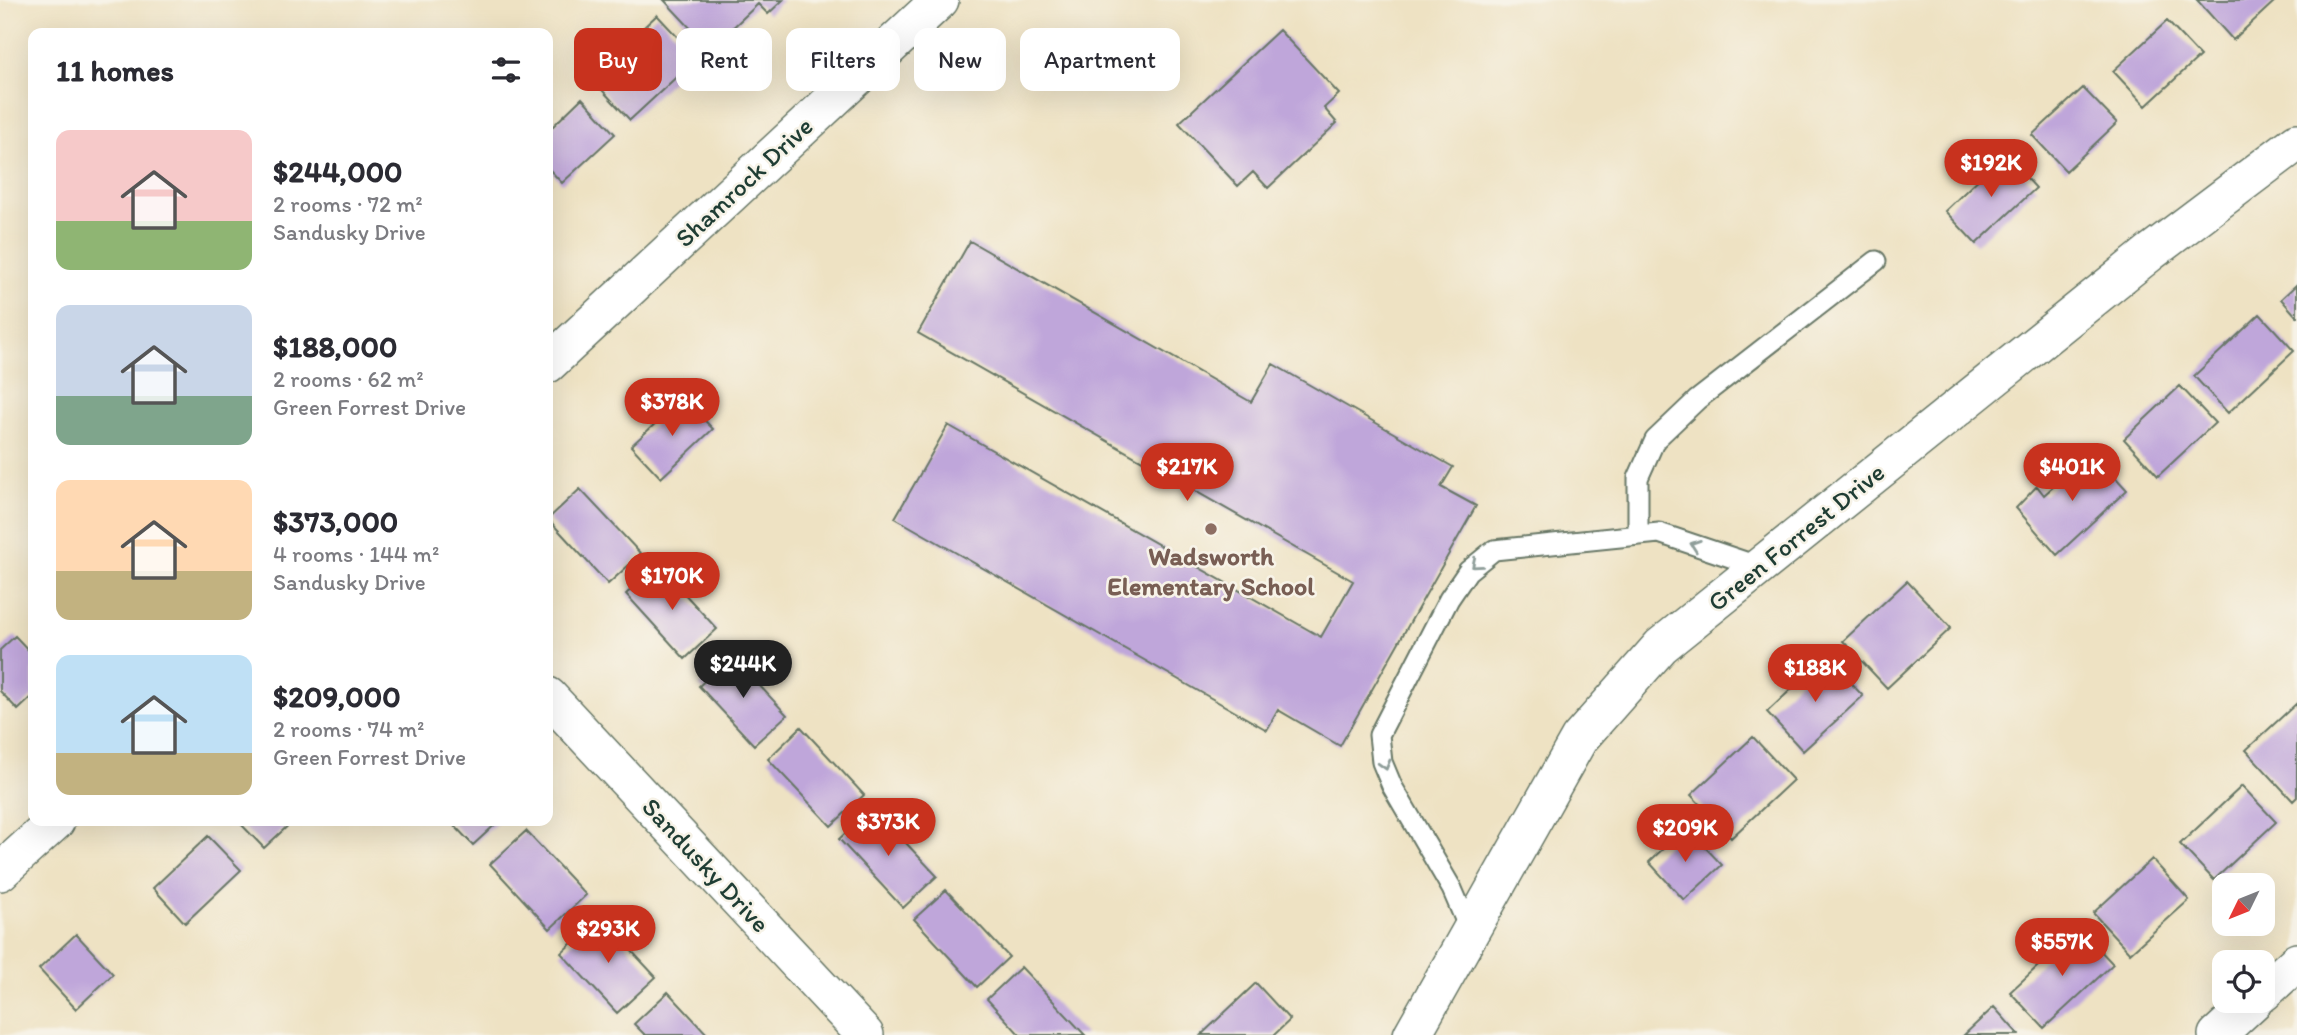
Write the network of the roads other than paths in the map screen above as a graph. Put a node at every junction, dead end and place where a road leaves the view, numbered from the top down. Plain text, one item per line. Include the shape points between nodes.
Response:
1 (940, 0) edge
2 (2297, 142) edge
3 (1876, 261) dead end
4 (553, 359) edge
5 (1638, 535) junction
6 (1760, 567) junction
7 (553, 701) edge
8 (51, 826) edge
9 (0, 873) edge
10 (1471, 933) junction
11 (2297, 962) edge
12 (2275, 982) edge
13 (2241, 1013) edge
14 (865, 1035) edge
15 (1412, 1035) edge
16 (2217, 1035) edge

1 - 4 street, Shamrock Drive
2 - 6 street, Green Forrest Drive via 2151,252
3 - 5 lane via 1697,400 1655,440 1639,478
6 -> 5 lane via 1659,533
5 -> 10 lane via 1493,550 1468,571 1449,599 1379,735 1382,762 1392,786 1452,889
6 - 10 street, Green Forrest Drive via 1661,646 1579,739
7 - 14 street, Sandusky Drive
8 - 9 street
10 - 15 street, Green Forrest Drive
11 - 12 street
13 - 16 street

